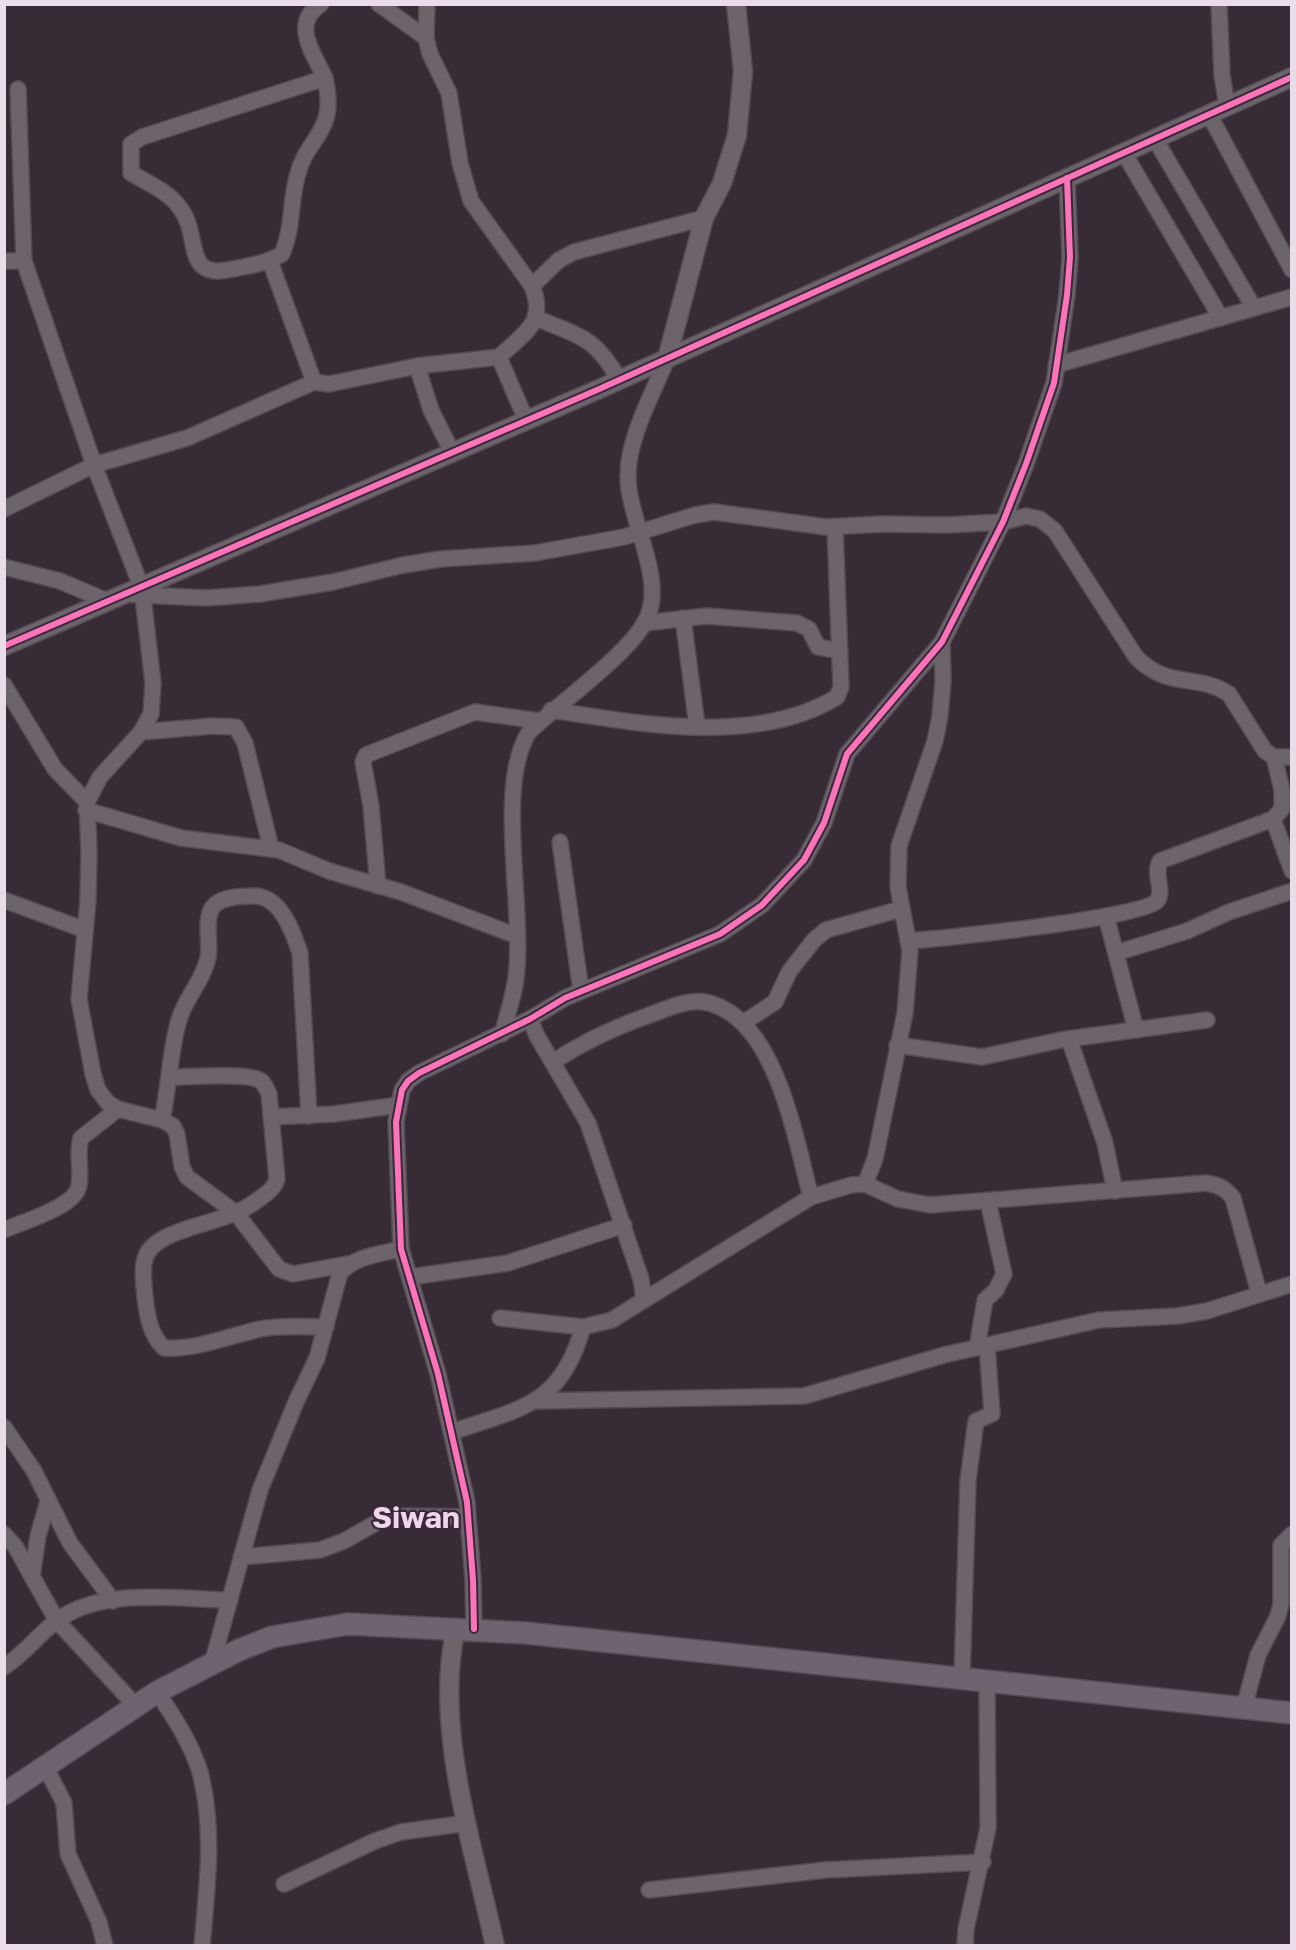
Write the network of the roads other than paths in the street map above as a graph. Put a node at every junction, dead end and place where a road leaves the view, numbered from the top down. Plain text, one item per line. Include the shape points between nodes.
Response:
1 (321, 4) edge
2 (380, 4) edge
3 (427, 4) edge
4 (735, 4) edge
5 (1219, 4) edge
6 (426, 38) junction
7 (1292, 77) edge
8 (325, 78) junction
9 (18, 89) dead end
10 (1227, 106) junction
11 (1209, 114) junction
12 (1155, 139) junction
13 (1124, 153) junction
14 (1067, 178) junction
15 (704, 218) junction
16 (4, 261) edge
17 (24, 261) junction
18 (270, 261) junction
19 (1292, 270) edge
20 (532, 286) junction
21 (1292, 297) edge
22 (1254, 308) junction
23 (536, 318) junction
24 (1221, 318) junction
25 (499, 357) junction
26 (667, 358) junction
27 (1056, 365) junction
28 (417, 366) junction
29 (620, 380) junction
30 (314, 382) junction
31 (526, 420) junction
32 (452, 452) junction
33 (94, 465) junction
34 (4, 509) edge
35 (1003, 522) junction
36 (835, 527) junction
37 (639, 533) junction
38 (4, 567) edge
39 (142, 591) junction
40 (114, 597) junction
41 (683, 618) junction
42 (644, 623) junction
43 (942, 642) junction
44 (4, 646) edge
45 (840, 651) junction
46 (4, 686) edge
47 (546, 716) junction
48 (697, 726) junction
49 (141, 732) junction
50 (1274, 757) junction
51 (1292, 757) edge
52 (87, 806) junction
53 (1273, 819) junction
54 (560, 842) dead end
55 (271, 848) junction
56 (1292, 871) edge
57 (378, 886) junction
58 (1292, 891) edge
59 (4, 900) edge
60 (901, 909) junction
61 (1106, 915) junction
62 (85, 930) junction
63 (517, 936) junction
64 (908, 941) junction
65 (1116, 953) junction
66 (581, 991) junction
67 (531, 1019) junction
68 (1207, 1020) dead end
69 (743, 1023) junction
70 (1136, 1030) junction
71 (502, 1034) junction
72 (1069, 1039) junction
73 (897, 1046) junction
74 (553, 1062) junction
75 (171, 1077) junction
76 (399, 1105) junction
77 (118, 1109) junction
78 (309, 1116) junction
79 (271, 1118) junction
80 (162, 1120) junction
81 (865, 1184) junction
82 (1115, 1191) junction
83 (811, 1197) junction
84 (988, 1201) junction
85 (236, 1213) junction
86 (624, 1225) junction
87 (4, 1230) edge
88 (402, 1249) junction
89 (348, 1264) junction
90 (410, 1277) junction
91 (1292, 1284) edge
92 (1259, 1293) junction
93 (644, 1300) junction
94 (500, 1318) dead end
95 (326, 1327) junction
96 (583, 1328) junction
97 (982, 1346) junction
98 (537, 1401) junction
99 (4, 1427) edge
100 (452, 1432) junction
101 (48, 1501) junction
102 (468, 1517) junction
103 (4, 1534) edge
104 (1292, 1534) edge
105 (241, 1557) junction
106 (32, 1577) junction
107 (1287, 1585) edge
108 (230, 1600) junction
109 (113, 1601) junction
110 (57, 1622) junction
111 (465, 1629) junction
112 (212, 1664) junction
113 (4, 1667) edge
114 (962, 1679) junction
115 (987, 1682) junction
116 (157, 1692) junction
117 (136, 1706) junction
118 (1244, 1708) junction
119 (1292, 1713) edge
120 (45, 1766) junction
121 (4, 1794) edge
122 (468, 1823) junction
123 (983, 1862) junction
124 (284, 1884) dead end
125 (649, 1890) dead end
126 (105, 1946) edge
127 (202, 1946) edge
128 (495, 1946) edge
129 (965, 1946) edge

1 - 8 street via 307,16 304,27
2 - 6 street
3 - 6 street
4 - 15 street via 743,71 737,135 722,183
5 - 10 street
6 - 20 street via 449,93 460,163 471,201
7 - 10 street
8 - 18 street via 330,99 327,118 321,135 300,165 287,242 282,254
8 - 18 street via 131,144 131,173 179,205 204,270 219,272
9 - 17 street
10 - 11 street
11 - 12 street
11 - 19 street
12 - 13 street
12 - 22 street
13 - 14 street
13 - 24 street
14 - 26 street
14 - 27 street via 1070,257
15 - 20 street via 574,252 559,260
15 - 26 street
16 - 17 street
17 - 33 street
18 - 30 street
20 - 23 street via 539,303
21 - 22 street
22 - 24 street
23 - 25 street
23 - 29 street via 599,348
24 - 27 street
25 - 28 street
25 - 31 street
26 - 29 street
26 - 37 street via 628,462 630,495
27 - 35 street via 1048,407
28 - 30 street via 329,384
28 - 32 street via 431,410
29 - 31 street
30 - 33 street via 187,438
31 - 32 street
32 - 39 street
33 - 34 street
33 - 39 street
35 - 36 street
35 - 43 street
35 - 50 street via 1026,516 1040,519 1055,531 1136,657 1161,676 1209,685 1229,694 1265,751
36 - 37 street via 714,512
36 - 45 street
37 - 39 street via 535,553 413,563 260,594 207,598
37 - 42 street via 652,593
38 - 40 street
39 - 40 street
39 - 49 street via 153,701
40 - 44 street
41 - 42 street
41 - 45 street via 707,616 797,623 809,629 819,647
41 - 48 street
42 - 47 street via 617,654
43 - 60 street via 944,681 935,741 899,846
43 - 66 street via 855,741 816,841 804,860 762,905 703,943
45 - 48 street via 841,687 837,697 827,704 777,722
46 - 52 street via 55,769
47 - 48 street
47 - 57 street via 475,712 366,755 363,762
47 - 63 street via 520,745 516,764 513,805
49 - 52 street via 100,777
49 - 55 street via 236,727 245,743
50 - 51 street
50 - 53 street via 1283,801 1282,809
52 - 55 street via 181,838
52 - 62 street
53 - 56 street
53 - 61 street via 1160,861 1156,869 1160,894 1157,900 1138,910
54 - 66 street
55 - 57 street
57 - 63 street
58 - 65 street
59 - 62 street
60 - 64 street
60 - 69 street via 826,930 789,972 775,1002
61 - 64 street via 949,939
61 - 65 street
62 - 77 street via 79,999 84,1029 98,1090
63 - 71 street via 516,980
64 - 73 street via 911,968
65 - 70 street
66 - 67 street
67 - 71 street
67 - 74 street
68 - 70 street
69 - 74 street via 717,1007 691,1002 600,1034
69 - 83 street via 756,1035 774,1069
70 - 72 street
71 - 76 street via 408,1081
72 - 73 street via 982,1057
72 - 82 street via 1104,1143
73 - 81 street via 876,1159
74 - 86 street via 588,1123
75 - 78 street via 178,1024 205,970 213,906 242,896 267,899 283,915 300,953
75 - 79 street via 259,1080 269,1094
75 - 80 street
76 - 78 street
76 - 88 street via 397,1180
77 - 80 street
77 - 87 street via 81,1138 80,1185 71,1201
78 - 79 street
79 - 85 street via 275,1187
80 - 85 street via 173,1126 177,1134 187,1176
81 - 83 street
81 - 84 street via 915,1204
82 - 84 street
82 - 92 street via 1206,1183 1226,1189 1233,1198
83 - 93 street
84 - 97 street via 1004,1274 985,1300
85 - 89 street via 279,1269 293,1274
85 - 95 street via 158,1240 146,1256 143,1283 157,1341 164,1348 193,1347 261,1329
86 - 90 street via 508,1263
86 - 93 street
88 - 89 street
88 - 90 street
89 - 95 street via 340,1273
90 - 100 street
91 - 92 street
92 - 97 street via 1208,1311 1099,1320
93 - 96 street via 612,1320
94 - 96 street
95 - 105 street via 317,1358 260,1490
96 - 98 street via 562,1376
97 - 98 street via 804,1396
97 - 114 street via 992,1414 976,1421 968,1480
98 - 100 street
99 - 101 street
100 - 102 street
101 - 106 street
101 - 109 street via 70,1543
102 - 105 street via 395,1516 320,1550
102 - 111 street
103 - 106 street
104 - 107 street via 1281,1545
105 - 108 street
106 - 110 street
107 - 118 street via 1278,1616 1253,1667
108 - 109 street
108 - 112 street
109 - 110 street via 80,1608
110 - 113 street
110 - 117 street
111 - 112 main road via 373,1624 320,1627 272,1637
111 - 114 main road
111 - 122 street via 449,1661 455,1764
112 - 116 main road
114 - 115 main road
115 - 118 main road
115 - 123 street via 988,1820
116 - 117 main road
116 - 127 street via 185,1737 204,1794 208,1866
117 - 120 main road
118 - 119 main road
120 - 121 main road
120 - 126 street via 64,1803 68,1854 95,1912
122 - 124 street via 401,1832
122 - 128 street
123 - 125 street via 825,1870
123 - 129 street

